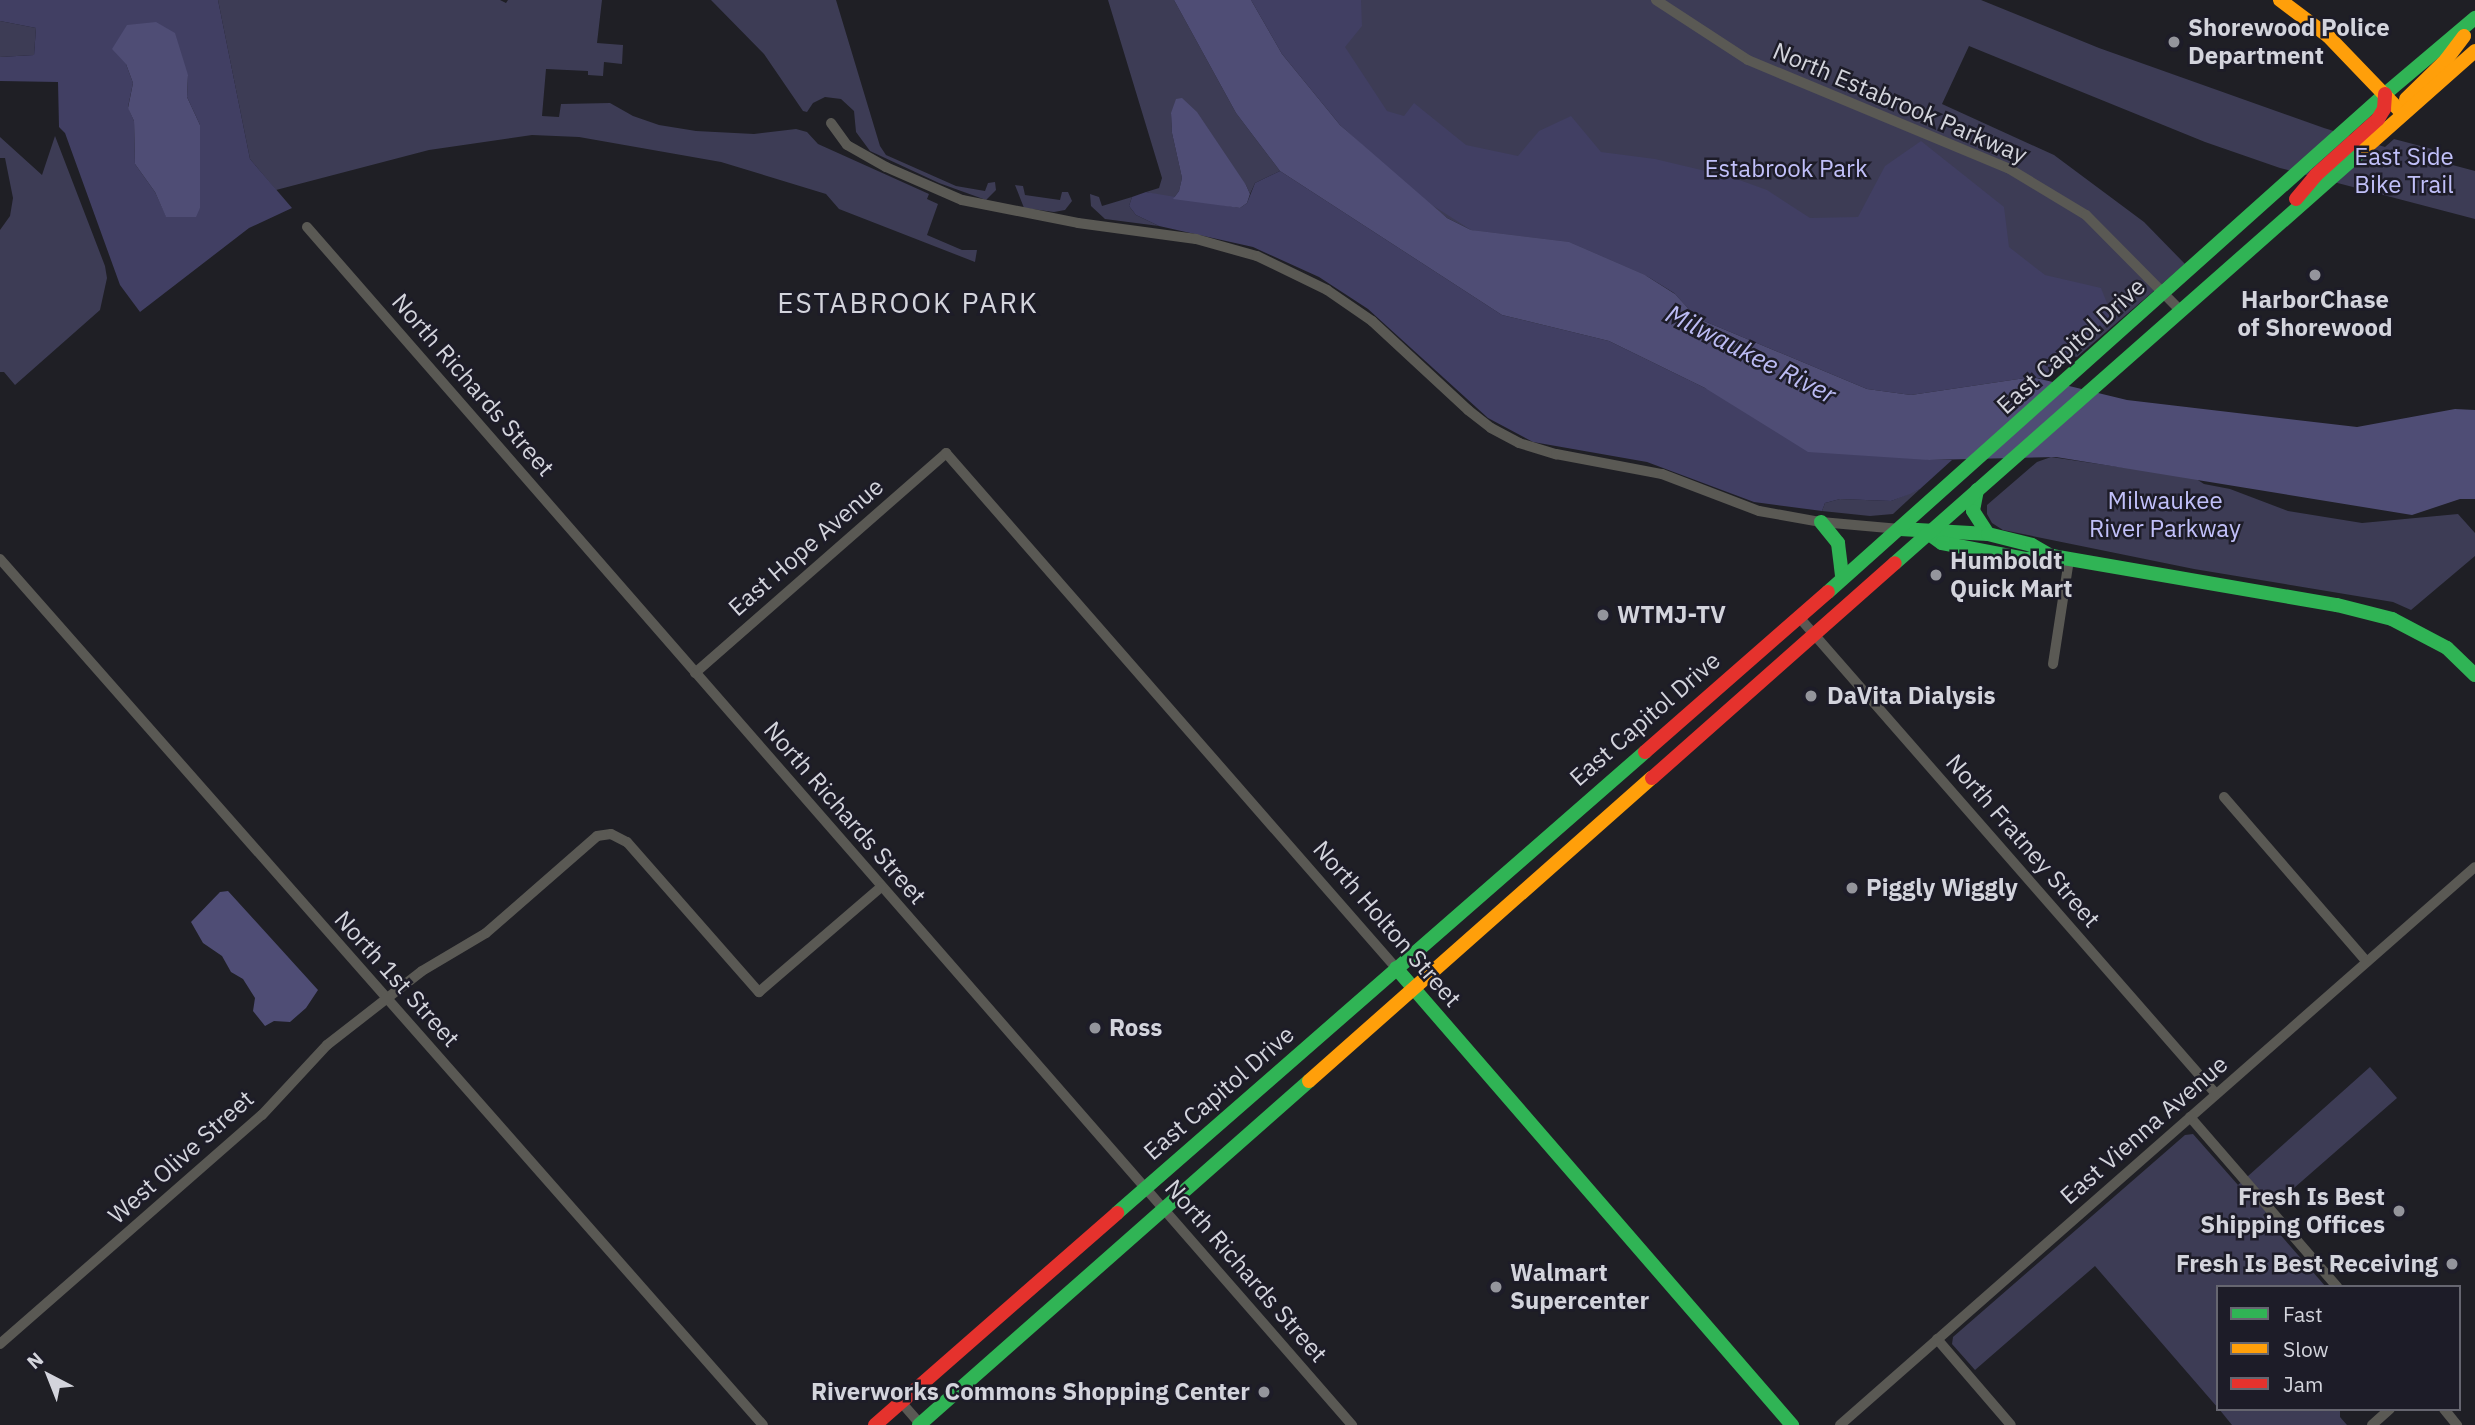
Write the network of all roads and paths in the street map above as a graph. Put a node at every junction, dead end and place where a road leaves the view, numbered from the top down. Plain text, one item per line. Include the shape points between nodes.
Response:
1 (1656, 0) edge
2 (2280, 0) edge
3 (2475, 18) edge
4 (2475, 51) edge
5 (2385, 94) junction
6 (2403, 114) junction
7 (831, 123) dead end
8 (2296, 176) junction
9 (307, 227) dead end
10 (2273, 230) junction
11 (2165, 293) junction
12 (2181, 311) junction
13 (946, 453) joint
14 (1977, 490) junction
15 (1821, 522) junction
16 (1900, 529) junction
17 (1928, 533) junction
18 (1988, 534) junction
19 (2052, 556) junction
20 (0, 559) edge
21 (2070, 559) junction
22 (1842, 578) junction
23 (1798, 616) junction
24 (1814, 633) junction
25 (2053, 664) dead end
26 (695, 673) junction
27 (2475, 675) edge
28 (2224, 797) dead end
29 (2475, 867) edge
30 (881, 887) junction
31 (2367, 962) junction
32 (1396, 968) junction
33 (1413, 988) junction
34 (387, 999) junction
35 (2216, 1094) junction
36 (2190, 1117) junction
37 (1145, 1188) junction
38 (1163, 1209) junction
39 (2335, 1285) edge
40 (1937, 1339) junction
41 (0, 1344) edge
42 (901, 1402) junction
43 (2388, 1411) edge
44 (2446, 1411) edge
45 (762, 1425) edge
46 (875, 1425) edge
47 (920, 1425) edge
48 (1352, 1425) edge
49 (1792, 1425) edge
50 (1840, 1425) edge
51 (2011, 1425) edge
52 (2372, 1425) edge
53 (2458, 1425) edge

1 - 11 street, North Estabrook Parkway via 1748,60 2008,168 2086,215
2 - 5 main road via 2320,28
3 - 5 main road, East Capitol Drive
3 - 6 main road via 2446,60 2407,97
4 - 6 main road, East Capitol Drive
5 - 6 main road
5 - 8 main road, East Capitol Drive
5 - 10 main road via 2378,119 2309,182
6 - 10 main road, East Capitol Drive
7 - 15 street via 846,145 962,200 1066,221 1196,239 1256,256 1327,290 1372,321 1468,410 1519,443 1644,469 1759,511
8 - 10 main road via 2286,197 2264,221
8 - 11 main road, East Capitol Drive
9 - 26 street, North Richards Street
10 - 12 main road, East Capitol Drive
11 - 12 street, North Estabrook Parkway
11 - 16 main road, East Capitol Drive
12 - 14 main road, East Capitol Drive
13 - 26 street, East Hope Avenue
13 - 32 street, North Holton Street
14 - 17 main road, East Capitol Drive
14 - 18 main road via 1973,511
15 - 16 street
15 - 22 main road via 1838,543
16 - 17 main road
16 - 22 main road, East Capitol Drive
17 - 18 main road
17 - 19 main road via 1942,543 2026,559
17 - 24 main road, East Capitol Drive
18 - 19 main road via 2032,545
19 - 21 main road
20 - 34 street, North 1st Street
21 - 25 street
21 - 27 main road via 2392,619 2447,648
22 - 23 main road, East Capitol Drive
23 - 24 street, North Fratney Street
23 - 32 main road, East Capitol Drive
24 - 33 main road, East Capitol Drive
24 - 35 street, North Fratney Street
26 - 30 street, North Richards Street
28 - 31 street
29 - 31 street, East Vienna Avenue
30 - 34 street, West Olive Street via 759,992 627,842 611,834 597,836 486,933 422,971
30 - 37 street, North Richards Street
31 - 35 street, East Vienna Avenue
32 - 33 main road, North Holton Street
32 - 37 main road, East Capitol Drive
33 - 38 main road, East Capitol Drive
33 - 49 main road, North Holton Street
34 - 41 street, West Olive Street via 327,1045 262,1115
34 - 45 street, North 1st Street
35 - 36 street, East Vienna Avenue
36 - 39 street
36 - 40 street, East Vienna Avenue
37 - 38 street, North Richards Street
37 - 42 main road, East Capitol Drive
38 - 47 main road, East Capitol Drive
38 - 48 street, North Richards Street
40 - 50 street, East Vienna Avenue
40 - 51 street
42 - 46 main road, East Capitol Drive
42 - 47 street
43 - 52 street
44 - 53 street

